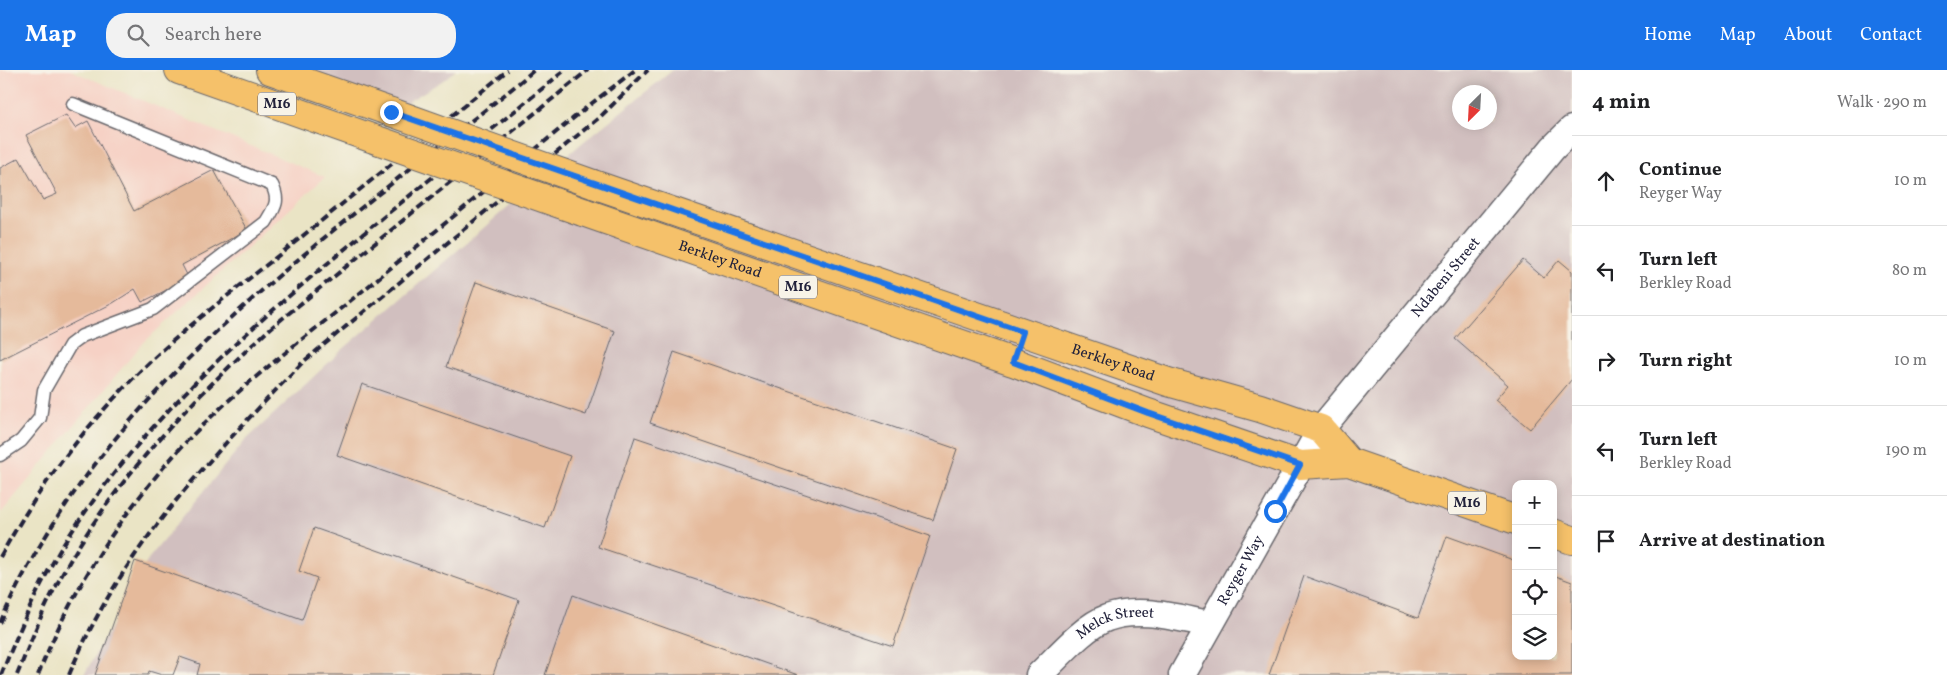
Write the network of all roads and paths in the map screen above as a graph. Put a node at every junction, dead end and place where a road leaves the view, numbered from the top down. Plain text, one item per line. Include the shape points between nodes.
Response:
1 (179, 70) edge
2 (270, 70) edge
3 (73, 104) dead end
4 (1572, 129) edge
5 (1023, 332) junction
6 (1013, 362) junction
7 (1320, 429) junction
8 (0, 455) edge
9 (1348, 462) junction
10 (1300, 465) junction
11 (1512, 519) edge
12 (1557, 534) edge
13 (1572, 540) edge
14 (1210, 624) junction
15 (1039, 675) edge
16 (1182, 675) edge

1 - 6 main road, Berkley Road / M16, bridge
2 - 5 main road, Berkley Road / M16, bridge
3 - 8 lane via 272,185 277,195 275,206 266,222 153,308 82,336 70,345 44,390 40,418 21,441
4 - 7 street, Ndabeni Street
5 - 6 main road
5 - 7 main road, Berkley Road / M16 via 1168,382
6 - 10 main road, Berkley Road / M16
7 - 9 main road
7 - 10 street, Ndabeni Street
9 - 10 main road, Berkley Road / M16
9 - 11 main road, Berkley Road / M16
10 - 14 street, Reyger Way
12 - 13 main road
14 - 15 street, Melck Street via 1151,614 1129,613 1106,618 1080,636
14 - 16 street, Reyger Way

